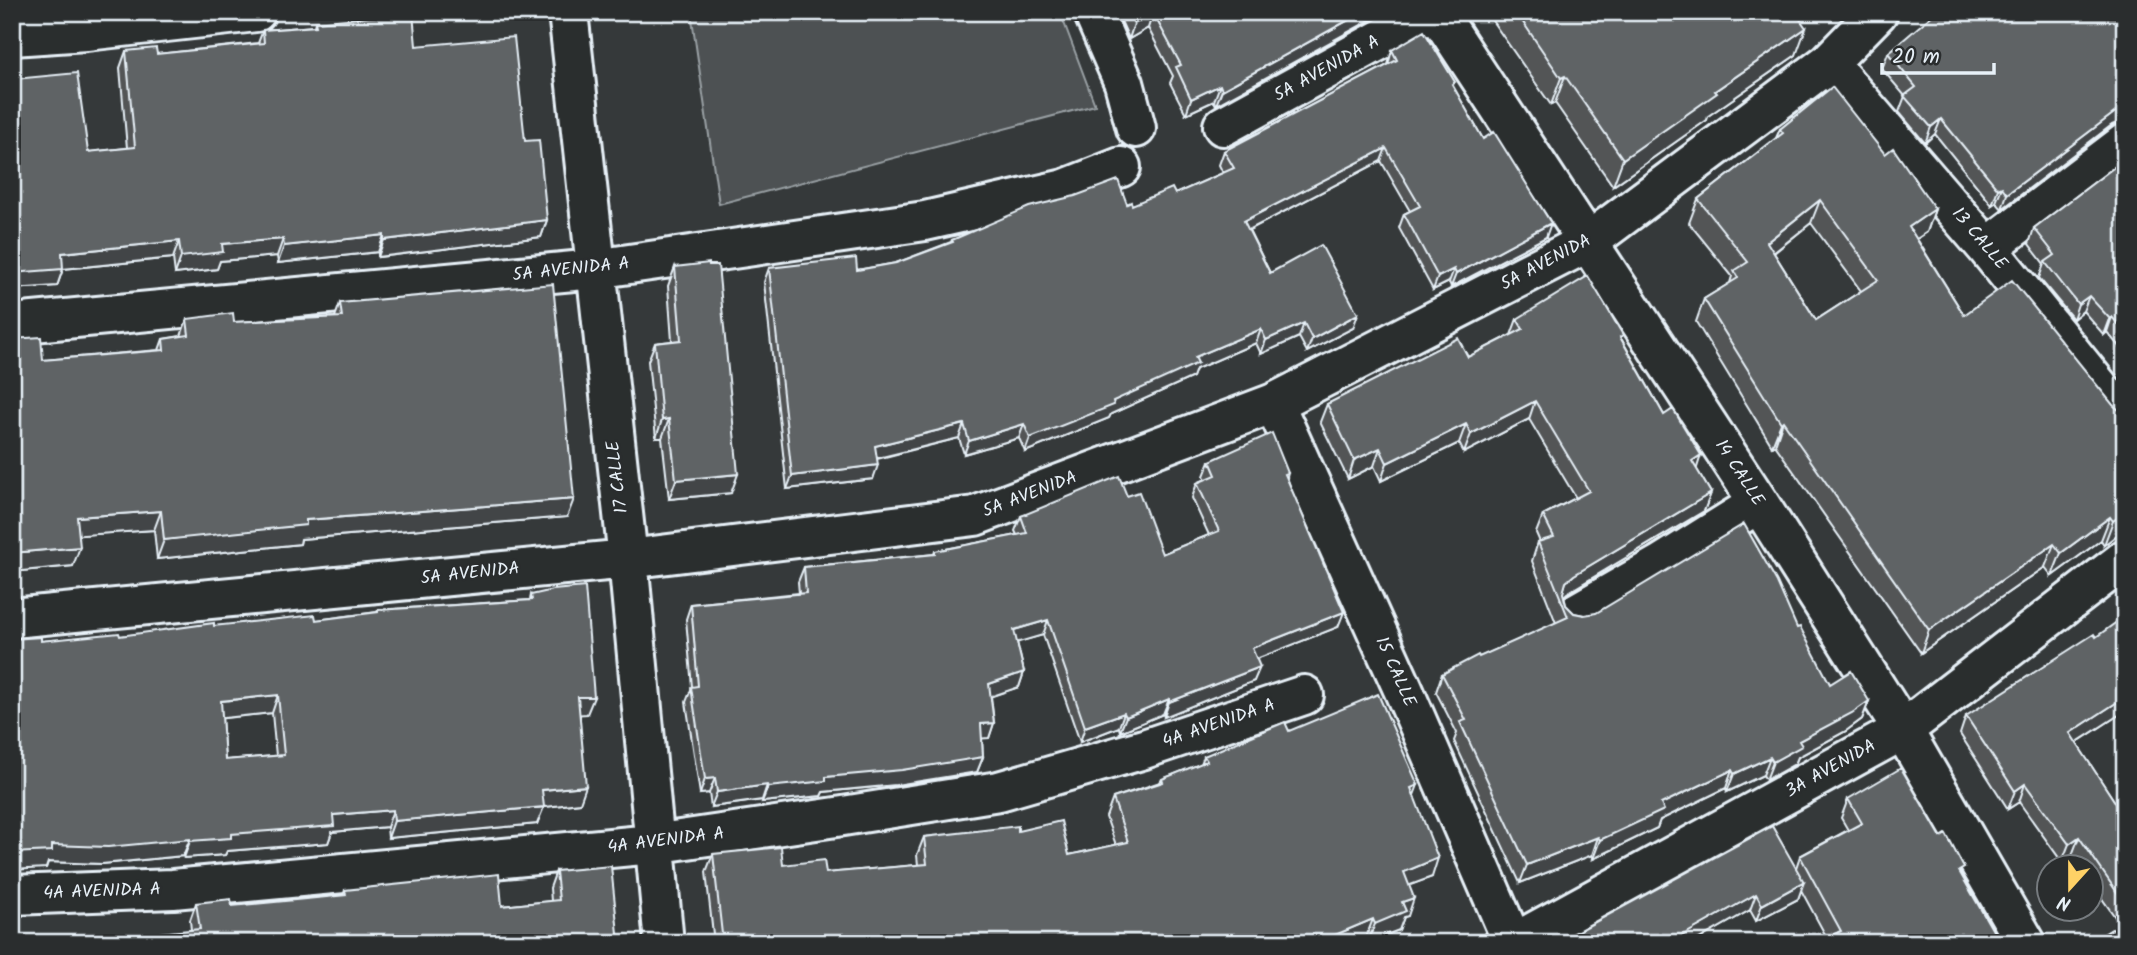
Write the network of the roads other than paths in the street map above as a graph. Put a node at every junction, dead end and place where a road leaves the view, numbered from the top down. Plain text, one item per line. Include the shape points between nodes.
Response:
1 (256, 12) edge
2 (568, 12) edge
3 (1093, 12) edge
4 (1431, 12) edge
5 (1437, 12) edge
6 (1878, 12) edge
7 (12, 36) edge
8 (1828, 63) junction
9 (1223, 126) dead end
10 (1136, 128) dead end
11 (2125, 143) edge
12 (1121, 167) dead end
13 (1588, 242) junction
14 (1987, 248) junction
15 (594, 269) junction
16 (12, 324) edge
17 (1274, 403) junction
18 (2125, 419) edge
19 (1759, 503) junction
20 (628, 559) junction
21 (2125, 559) edge
22 (1578, 612) edge
23 (12, 618) edge
24 (1304, 695) dead end
25 (1903, 730) junction
26 (653, 844) junction
27 (12, 895) edge
28 (664, 943) edge
29 (1513, 943) edge
30 (2026, 943) edge

1 - 7 street
2 - 15 street, 17 CALLE
3 - 10 street via 1124,83
4 - 9 street, 5A AVENIDA A
5 - 13 street, 14 CALLE
6 - 8 street, 5A AVENIDA
8 - 13 street, 5A AVENIDA
8 - 14 street, 13 CALLE
11 - 14 street
12 - 15 street, 5A AVENIDA A via 1065,189 925,221
13 - 17 street, 5A AVENIDA
13 - 19 street, 14 CALLE
14 - 18 street, 13 CALLE
15 - 16 street, 5A AVENIDA A
15 - 20 street, 17 CALLE
17 - 20 street, 5A AVENIDA via 975,516
17 - 29 street, 15 CALLE
19 - 22 street
19 - 25 street, 14 CALLE
20 - 23 street, 5A AVENIDA
20 - 26 street, 17 CALLE
21 - 25 street, 3A AVENIDA
24 - 26 street, 4A AVENIDA A via 999,791
25 - 29 street, 3A AVENIDA
25 - 30 street, 14 CALLE
26 - 27 street, 4A AVENIDA A via 173,889
26 - 28 street, 17 CALLE

